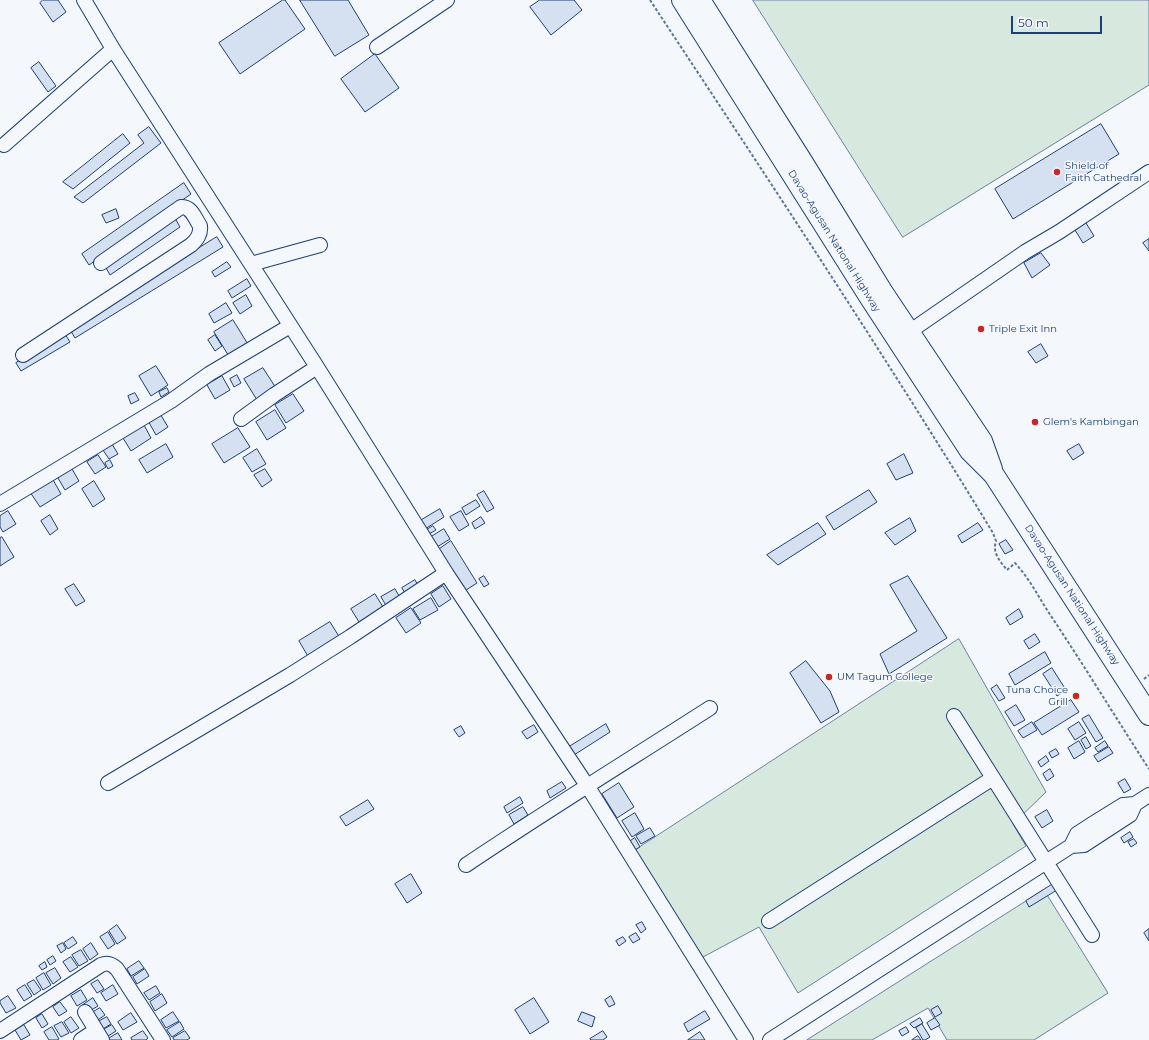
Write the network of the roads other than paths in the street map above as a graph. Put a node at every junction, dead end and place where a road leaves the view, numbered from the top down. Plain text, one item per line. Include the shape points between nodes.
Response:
1 (84, 0) edge
2 (447, 0) edge
3 (682, 0) edge
4 (700, 0) edge
5 (378, 47) dead end
6 (113, 49) junction
7 (4, 145) dead end
8 (1149, 172) edge
9 (215, 209) junction
10 (197, 221) junction
11 (320, 245) dead end
12 (100, 263) dead end
13 (251, 264) junction
14 (876, 294) junction
15 (290, 326) junction
16 (909, 332) junction
17 (23, 355) dead end
18 (317, 367) junction
19 (241, 419) dead end
20 (994, 475) junction
21 (0, 504) edge
22 (446, 573) junction
23 (710, 708) dead end
24 (1149, 715) edge
25 (954, 716) dead end
26 (993, 778) junction
27 (108, 783) dead end
28 (588, 787) junction
29 (1149, 796) edge
30 (1046, 862) junction
31 (466, 865) dead end
32 (769, 921) dead end
33 (1092, 935) dead end
34 (85, 1012) dead end
35 (0, 1031) edge
36 (99, 1035) edge
37 (81, 1040) edge
38 (163, 1040) edge
39 (745, 1040) edge
40 (770, 1040) edge

1 - 6 street
2 - 5 street
3 - 14 highway, Davao-Agusan National Highway
4 - 14 highway, Davao-Agusan National Highway via 806,168
6 - 7 street
6 - 9 street
8 - 16 street via 1059,232 1024,252
9 - 10 street
9 - 13 street
10 - 12 street via 189,209 181,207
10 - 17 street via 200,232 191,245
11 - 13 street
13 - 15 street
14 - 16 highway, Davao-Agusan National Highway
14 - 20 highway, Davao-Agusan National Highway via 970,451
15 - 18 street
15 - 21 street
16 - 20 highway, Davao-Agusan National Highway via 982,441
18 - 19 street
18 - 22 street
20 - 24 highway, Davao-Agusan National Highway
22 - 27 street via 290,675
22 - 28 street
23 - 28 street
25 - 26 street
26 - 30 street
26 - 32 street
28 - 31 street
28 - 39 street
29 - 30 street via 1135,804 1123,805 1084,845 1071,846
30 - 33 street
30 - 40 street
34 - 36 street
35 - 38 street via 106,963 117,969
36 - 37 street

